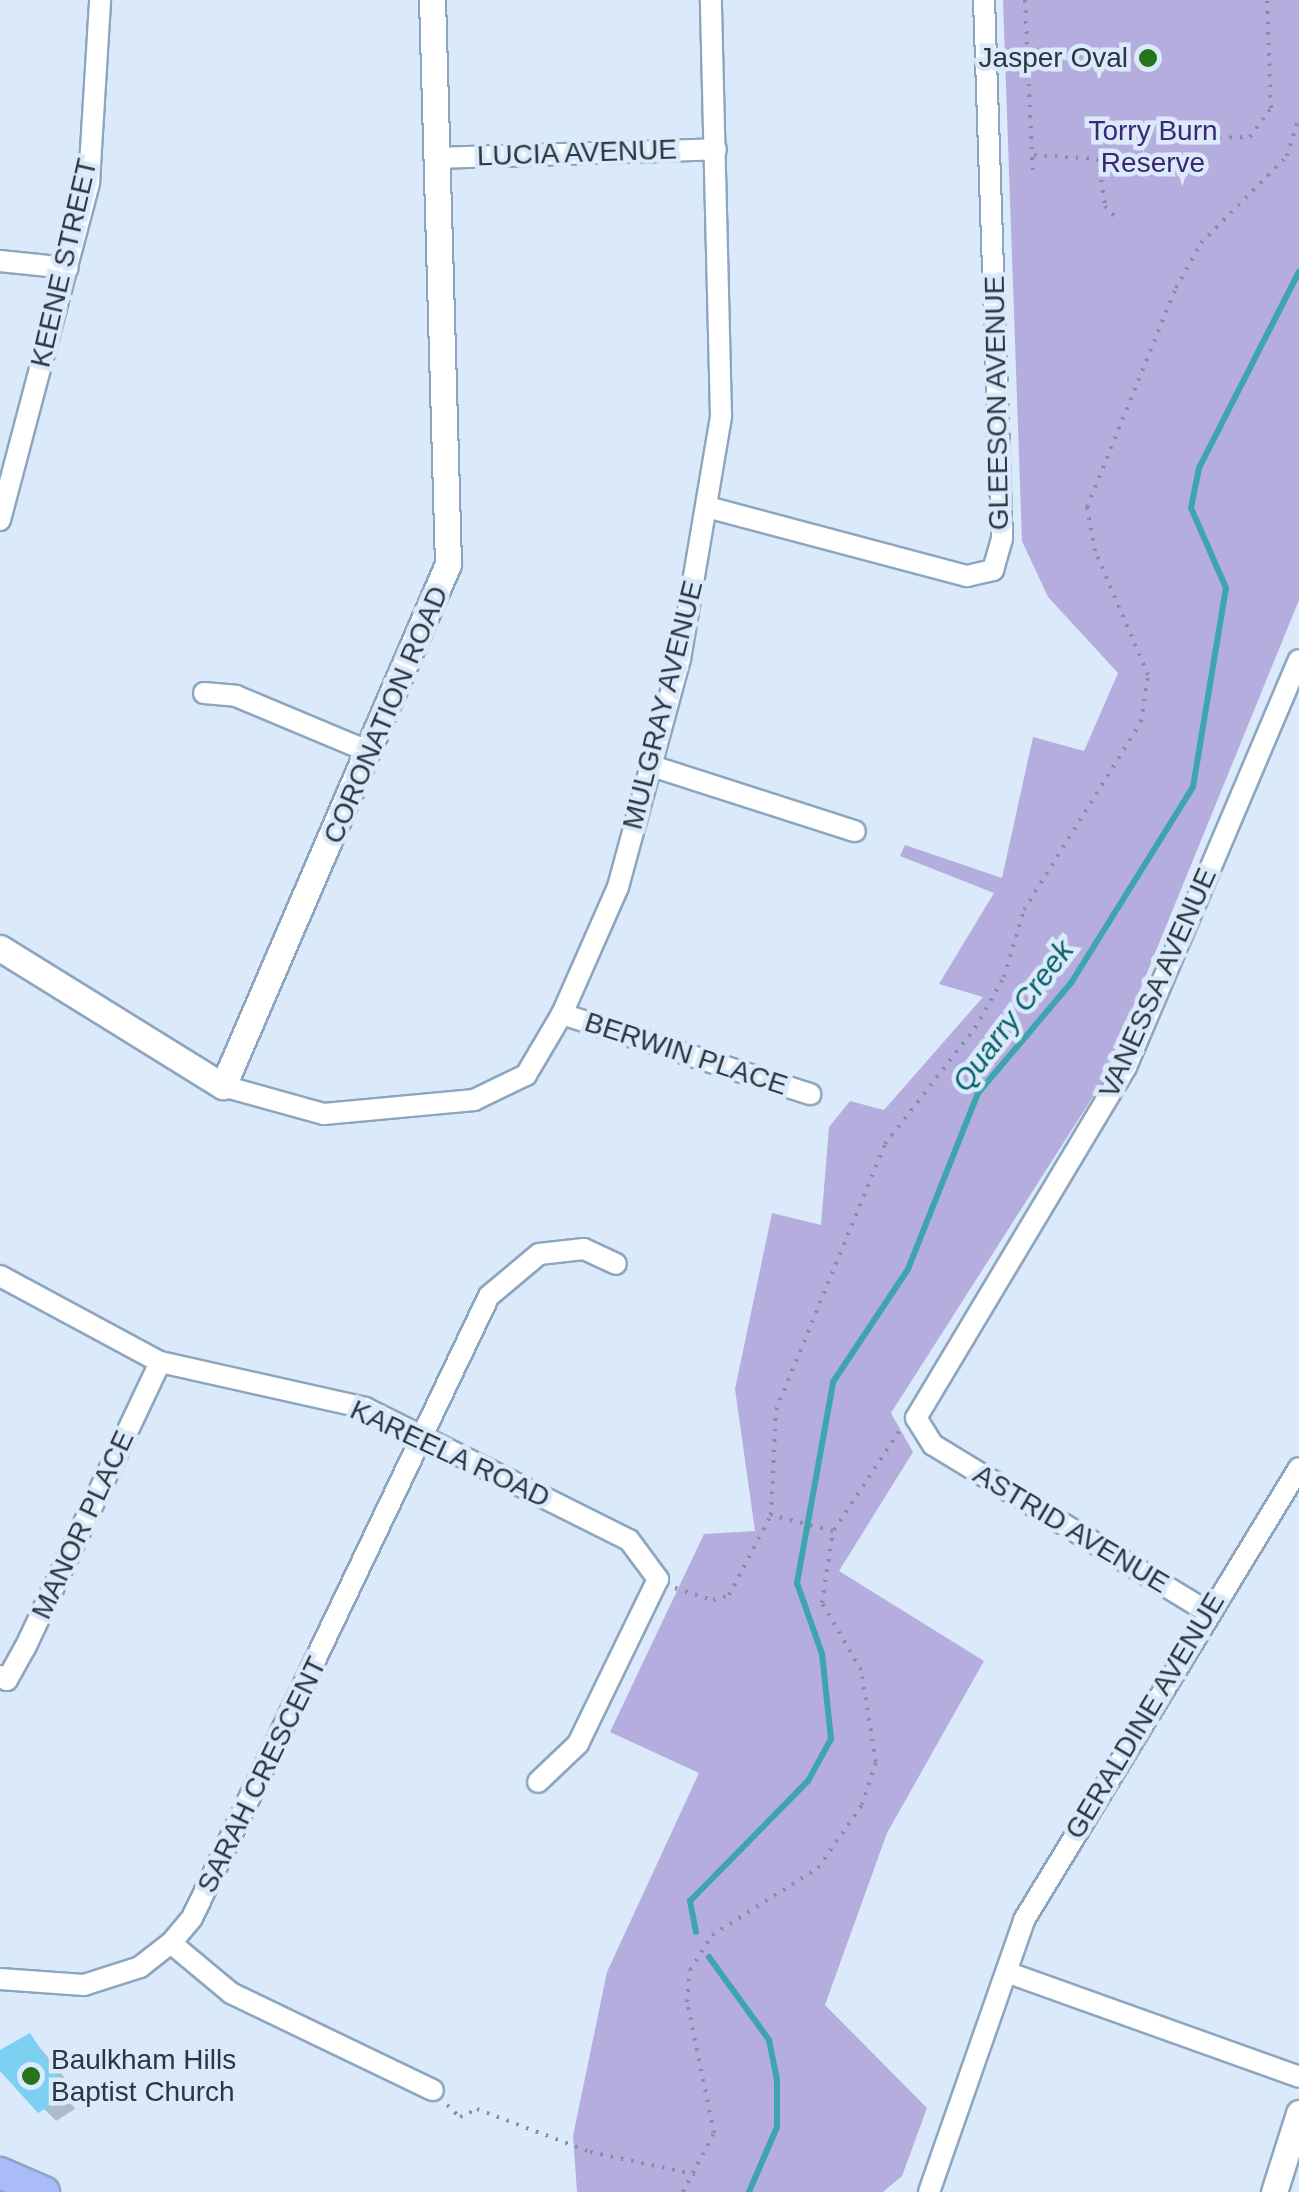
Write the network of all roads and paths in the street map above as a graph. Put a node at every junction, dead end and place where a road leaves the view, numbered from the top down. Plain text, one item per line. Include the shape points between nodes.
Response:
1 (100, 0) edge
2 (432, 0) edge
3 (711, 0) edge
4 (984, 0) edge
5 (1025, 0) edge
6 (1267, 0) edge
7 (1299, 117) edge
8 (1177, 139) dead end
9 (716, 150) junction
10 (1032, 155) junction
11 (437, 158) junction
12 (1033, 174) dead end
13 (1118, 220) dead end
14 (0, 261) edge
15 (68, 268) junction
16 (707, 507) junction
17 (0, 520) edge
18 (1299, 660) edge
19 (204, 693) dead end
20 (370, 752) junction
21 (652, 766) junction
22 (855, 832) dead end
23 (0, 948) edge
24 (562, 1014) junction
25 (224, 1086) junction
26 (810, 1094) dead end
27 (616, 1264) dead end
28 (0, 1276) edge
29 (160, 1362) junction
30 (916, 1418) junction
31 (425, 1437) junction
32 (1299, 1468) edge
33 (771, 1515) junction
34 (833, 1531) junction
35 (658, 1578) junction
36 (1208, 1612) junction
37 (0, 1676) edge
38 (538, 1782) dead end
39 (172, 1943) junction
40 (1008, 1973) junction
41 (0, 1980) edge
42 (1299, 2078) edge
43 (434, 2090) joint
44 (1299, 2114) edge
45 (0, 2173) edge
46 (698, 2175) junction
47 (44, 2192) edge
48 (682, 2192) edge
49 (929, 2192) edge
50 (1274, 2192) edge

1 - 15 street, KEENE STREET via 89,182
2 - 11 street, CORONATION ROAD
3 - 9 street, MULGRAY AVENUE
4 - 16 street, GLEESON AVENUE via 1002,539 993,570 967,576
5 - 10 path
6 - 8 path via 1271,108 1250,137
7 - 33 path via 1287,156 1201,243 1176,288 1087,507 1094,551 1148,675 1142,722 1024,910 1004,978 975,1028 901,1115 877,1161 776,1410
9 - 11 street, LUCIA AVENUE
9 - 16 street, MULGRAY AVENUE via 726,369
10 - 12 path
10 - 13 path via 1098,160 1104,206
11 - 20 street, CORONATION ROAD via 448,564
14 - 15 street
15 - 17 street, KEENE STREET
16 - 21 street, MULGRAY AVENUE
18 - 30 street, VANESSA AVENUE via 1126,1067
19 - 20 street via 236,696
20 - 25 street, CORONATION ROAD
21 - 22 street
21 - 24 street, MULGRAY AVENUE via 618,887
23 - 25 street
24 - 25 street, MULGRAY AVENUE via 526,1074 474,1100 324,1114
24 - 26 street, BERWIN PLACE
27 - 31 street, SARAH CRESCENT via 556,1250 513,1270 488,1296
28 - 29 street, KAREELA ROAD
29 - 31 street, KAREELA ROAD via 365,1408
29 - 37 street, MANOR PLACE via 24,1648 6,1680
30 - 34 path via 889,1440
30 - 36 street, ASTRID AVENUE via 933,1445
31 - 35 street, KAREELA ROAD via 629,1540
31 - 39 street, SARAH CRESCENT via 192,1918
32 - 36 street, GERALDINE AVENUE
33 - 34 path
33 - 35 path via 729,1595 713,1600
34 - 46 path via 822,1604 862,1670 876,1762 862,1805 818,1868 712,1934 690,1970 686,2002 714,2134
35 - 38 street via 578,1744
36 - 40 street, GERALDINE AVENUE via 1024,1920
39 - 41 street, SARAH CRESCENT via 140,1967 84,1986
39 - 43 street via 231,1993
40 - 42 street
40 - 49 street, GERALDINE AVENUE
43 - 46 path via 460,2117 477,2109 590,2152
44 - 50 street
45 - 47 main road
46 - 48 path

